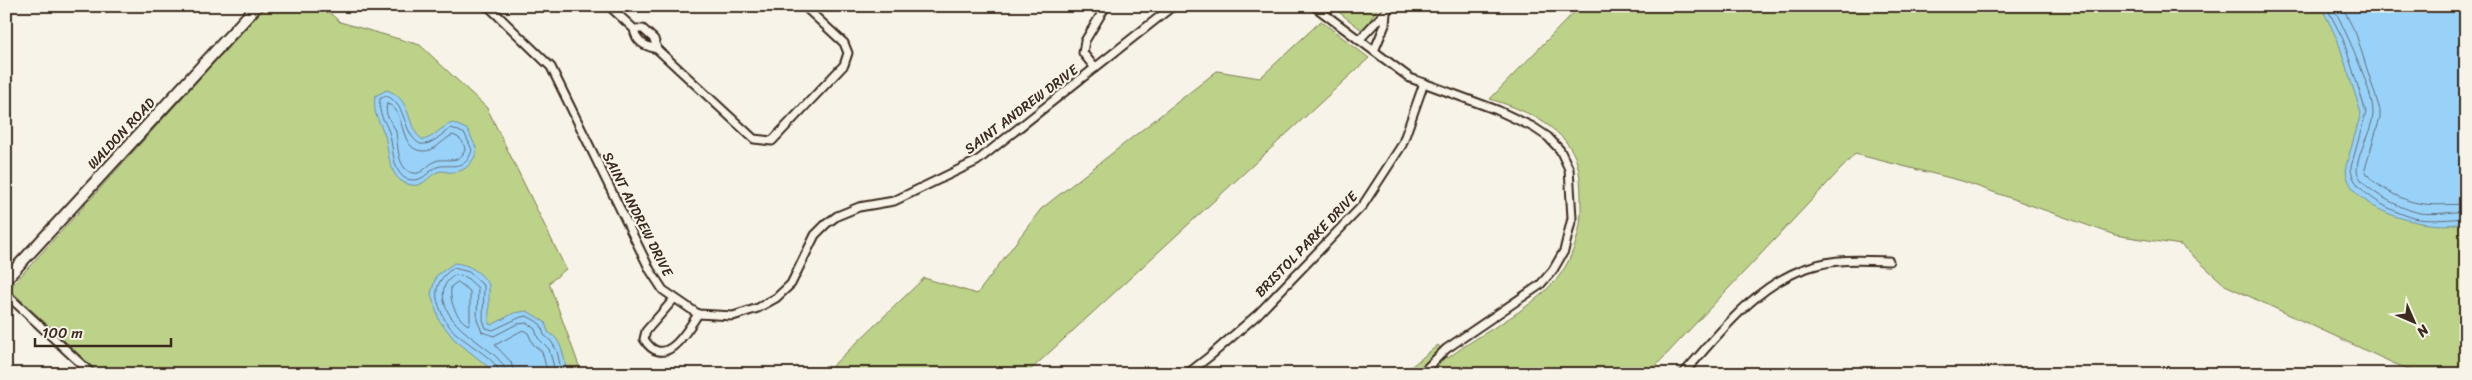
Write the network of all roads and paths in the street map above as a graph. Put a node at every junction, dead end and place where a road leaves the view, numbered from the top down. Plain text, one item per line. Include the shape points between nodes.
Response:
1 (256, 6) edge
2 (488, 6) edge
3 (610, 6) edge
4 (804, 6) edge
5 (1106, 6) edge
6 (1173, 6) edge
7 (1314, 6) edge
8 (1391, 6) edge
9 (1386, 13) junction
10 (634, 29) junction
11 (1359, 40) junction
12 (656, 49) junction
13 (1374, 51) junction
14 (1095, 68) junction
15 (1424, 83) junction
16 (1889, 262) dead end
17 (6, 279) edge
18 (6, 294) edge
19 (674, 299) junction
20 (698, 314) junction
21 (1188, 373) edge
22 (92, 374) edge
23 (1421, 374) edge
24 (1683, 374) edge

1 - 17 street, WALDON ROAD
2 - 19 street, SAINT ANDREW DRIVE via 551,67 650,270 663,290
3 - 10 street
4 - 12 street via 844,43 848,53 844,65 772,141 754,138
5 - 14 street via 1085,40 1084,53
6 - 14 street, SAINT ANDREW DRIVE
7 - 11 street
8 - 9 street
9 - 11 street
9 - 13 street via 1385,25
10 - 12 street via 635,37 645,46
10 - 12 street via 643,29 654,40
11 - 13 street
13 - 15 street via 1410,78
14 - 20 street, SAINT ANDREW DRIVE via 977,160 894,201 859,207 837,216 812,240 791,284 776,298 733,316
15 - 21 street, BRISTOL PARKE DRIVE via 1402,145 1362,205 1258,314
15 - 23 street via 1520,120 1548,137 1560,150 1569,169 1572,218 1564,251 1540,285 1446,349
16 - 24 street via 1835,261 1809,267 1776,284 1740,313
18 - 22 street
19 - 20 street, SAINT ANDREW DRIVE
19 - 20 street via 646,331 644,339 656,352 662,353 671,348

